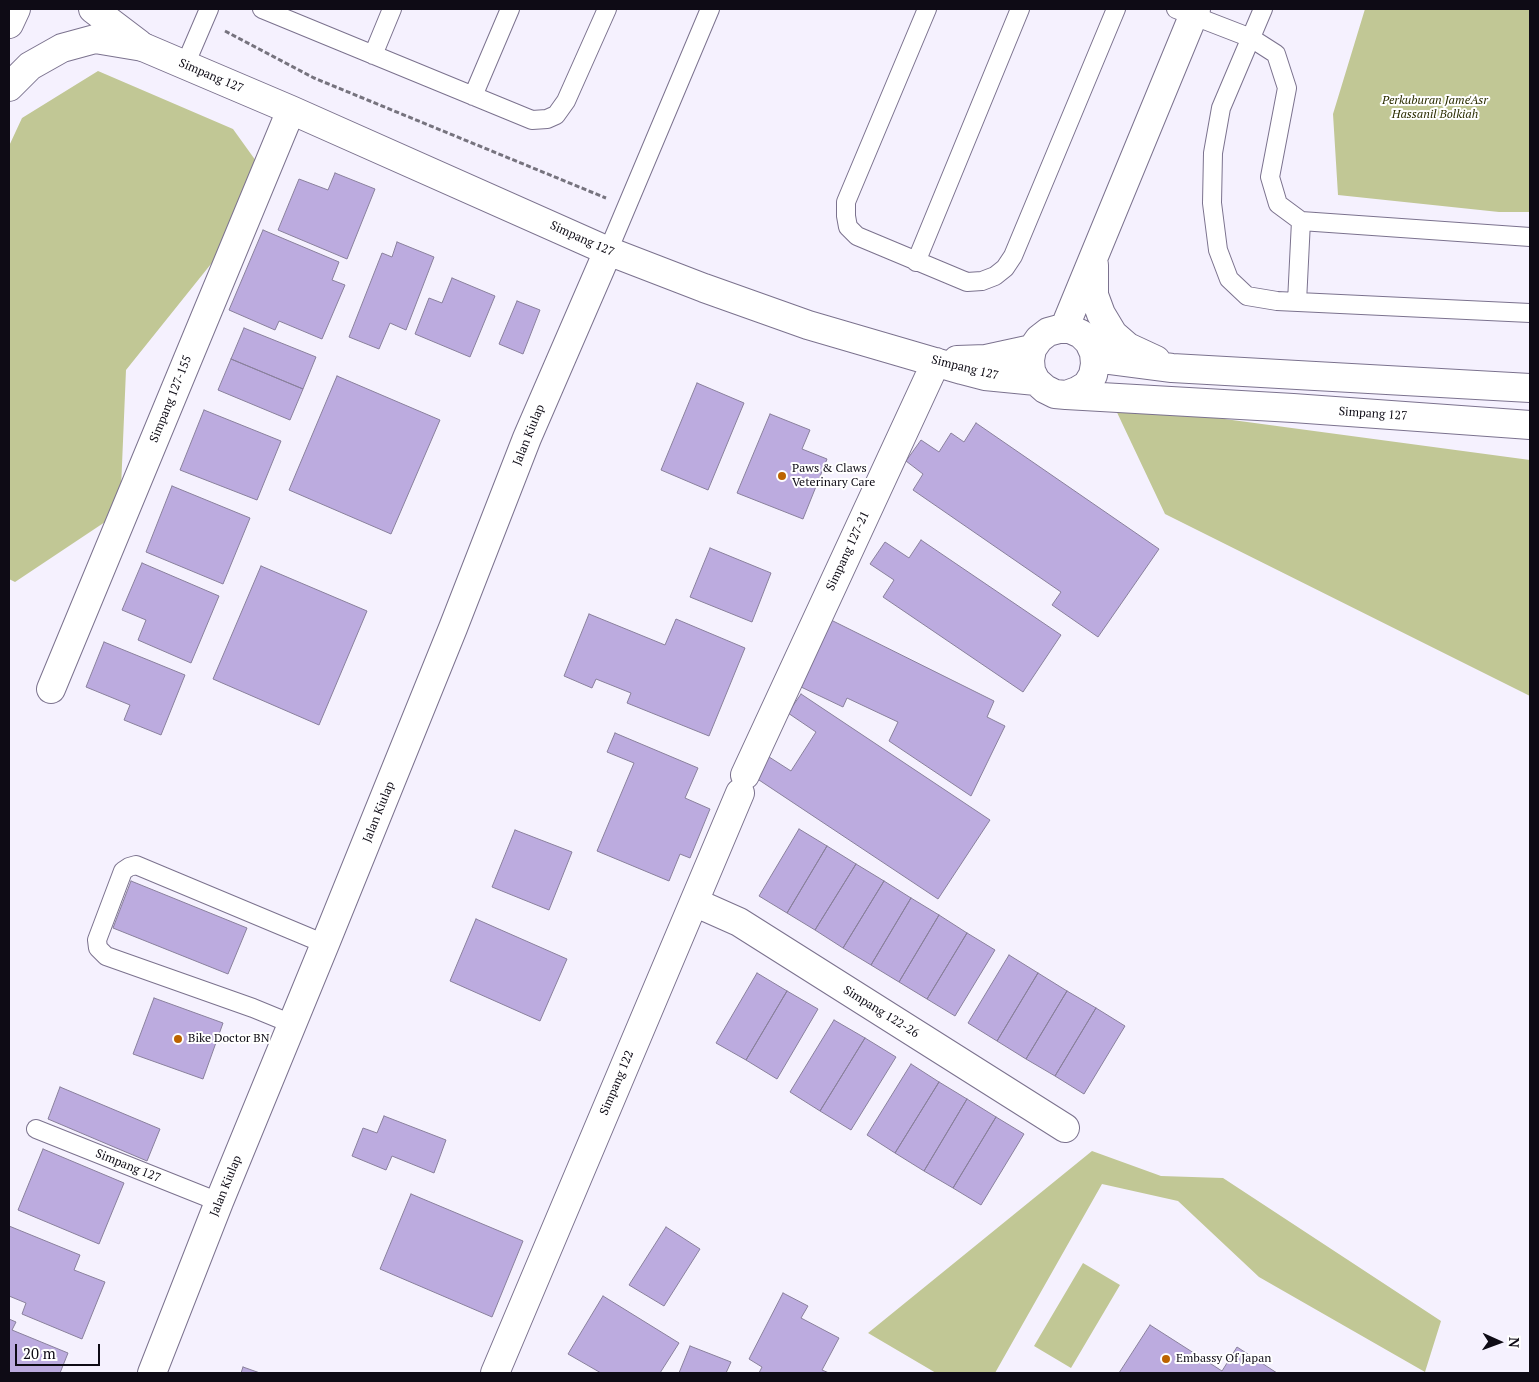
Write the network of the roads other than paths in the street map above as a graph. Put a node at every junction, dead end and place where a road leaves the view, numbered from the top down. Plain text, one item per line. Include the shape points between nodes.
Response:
1 (16, 9) edge
2 (93, 9) edge
3 (262, 9) edge
4 (392, 9) edge
5 (510, 9) edge
6 (606, 9) edge
7 (710, 9) edge
8 (927, 9) edge
9 (1020, 9) edge
10 (1116, 9) edge
11 (1263, 9) edge
12 (1188, 11) edge
13 (207, 14) edge
14 (298, 16) edge
15 (9, 24) edge
16 (1251, 38) junction
17 (143, 47) junction
18 (373, 55) junction
19 (185, 65) junction
20 (9, 87) edge
21 (473, 96) junction
22 (291, 110) junction
23 (1301, 221) junction
24 (1530, 237) edge
25 (608, 251) junction
26 (1094, 256) junction
27 (916, 262) junction
28 (1297, 302) junction
29 (1530, 313) edge
30 (1064, 329) junction
31 (1032, 348) junction
32 (1095, 358) junction
33 (936, 362) junction
34 (1172, 368) junction
35 (1036, 382) junction
36 (1530, 388) edge
37 (1066, 395) junction
38 (1530, 425) edge
39 (51, 689) dead end
40 (743, 784) joint
41 (694, 902) junction
42 (326, 944) junction
43 (292, 1024) junction
44 (1065, 1128) dead end
45 (36, 1129) dead end
46 (219, 1202) junction
47 (152, 1373) edge
48 (495, 1373) edge

1 - 15 main road
2 - 17 main road
3 - 14 lane
4 - 18 lane
5 - 21 lane
6 - 21 lane via 566,101 556,114 547,119 532,120
7 - 25 lane
8 - 27 lane via 846,202 848,227 856,236
9 - 27 lane
10 - 27 lane via 1013,256 1005,268 982,281 966,282
11 - 16 lane
12 - 16 lane
12 - 26 main road
13 - 19 lane
14 - 18 lane
16 - 23 lane via 1276,54 1287,88 1270,177 1278,204
16 - 28 lane via 1221,108 1214,153 1212,203 1218,250 1229,279 1247,296
17 - 19 main road, Simpang 127
17 - 20 main road via 95,39 62,48 30,66
18 - 21 lane
19 - 22 main road, Simpang 127
22 - 25 main road, Simpang 127
22 - 39 main road, Simpang 127-155
23 - 24 lane
23 - 28 lane
25 - 33 main road, Simpang 127 via 808,325
25 - 42 main road, Jalan Kiulap via 527,438
26 - 30 main road
26 - 34 main road via 1094,295 1113,334 1128,347
28 - 29 lane
30 - 31 main road via 1048,332
30 - 32 main road via 1081,334 1089,342
31 - 33 main road via 986,359
31 - 35 main road via 1031,371
32 - 34 main road
32 - 37 main road via 1093,375 1087,385
33 - 35 main road, Simpang 127 via 985,376
33 - 40 main road, Simpang 127-21
34 - 36 main road
35 - 37 main road via 1055,394
37 - 38 main road, Simpang 127
40 - 41 main road, Simpang 122
41 - 44 main road, Simpang 122-26 via 739,922
41 - 48 main road, Simpang 122
42 - 43 main road, Jalan Kiulap
42 - 43 lane via 136,865 123,870 97,940 98,948 106,956
43 - 46 main road, Jalan Kiulap
45 - 46 lane, Simpang 127
46 - 47 main road, Jalan Kiulap

